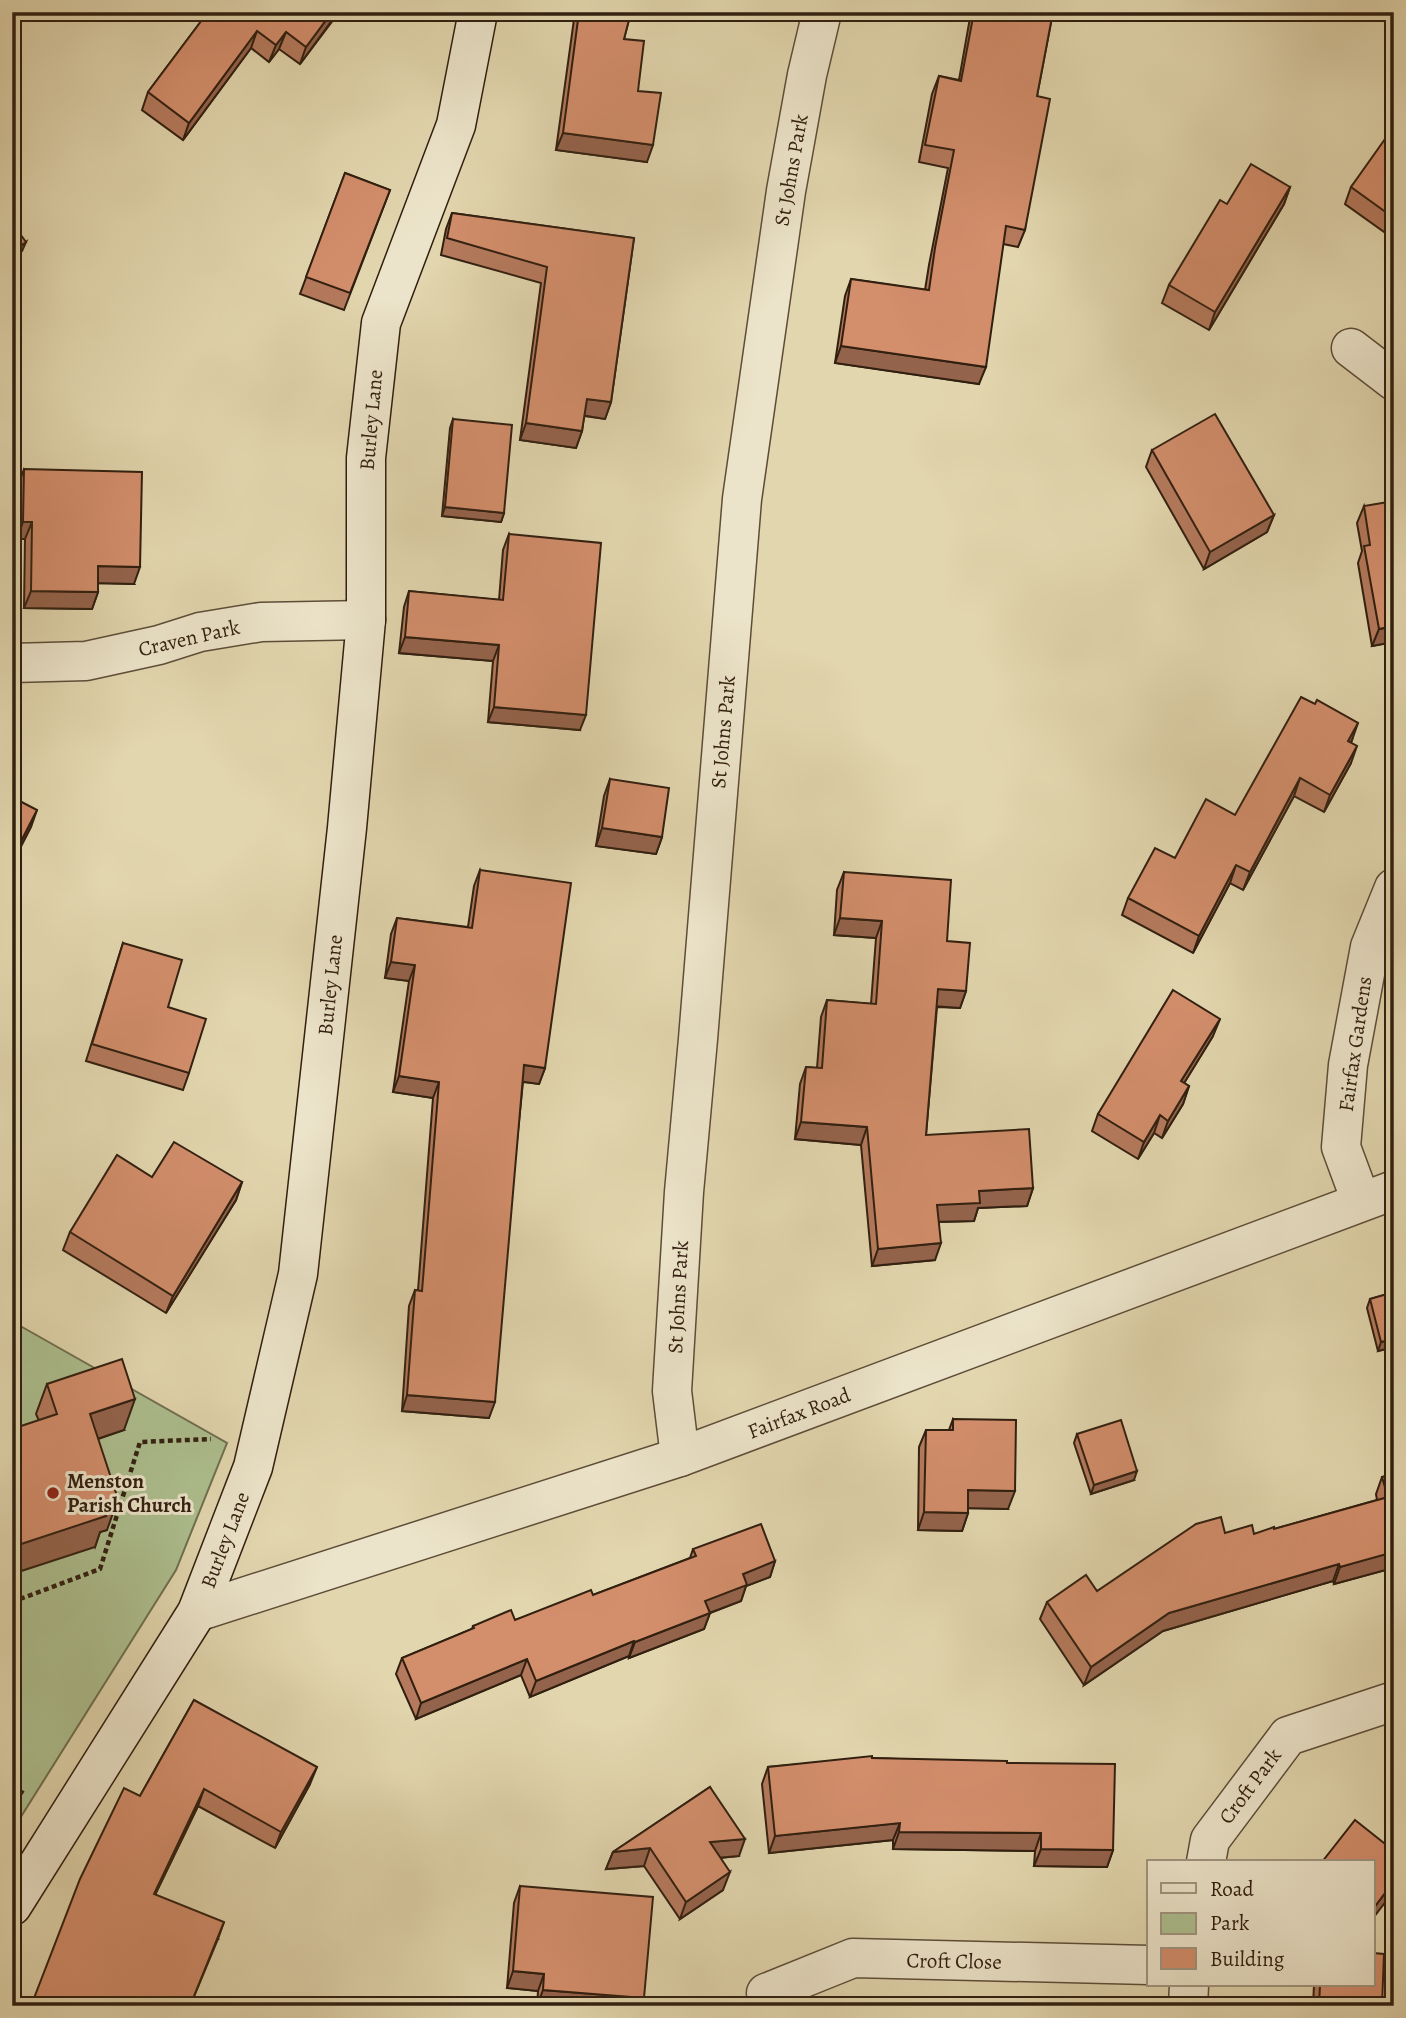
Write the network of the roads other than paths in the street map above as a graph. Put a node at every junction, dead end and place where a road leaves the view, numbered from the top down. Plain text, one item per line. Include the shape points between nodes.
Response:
1 (478, 12) edge
2 (822, 12) edge
3 (1350, 348) dead end
4 (1394, 381) edge
5 (366, 620) junction
6 (12, 663) edge
7 (1394, 888) edge
8 (1378, 1196) edge
9 (680, 1458) junction
10 (197, 1612) junction
11 (1394, 1701) edge
12 (1206, 1860) edge
13 (12, 1906) edge
14 (1147, 1965) edge
15 (1189, 1986) edge
16 (765, 1993) dead end
17 (1188, 2006) edge

1 - 5 street, Burley Lane via 456,125 381,323 366,458
2 - 9 street, St Johns Park via 786,191 742,499 683,1206 672,1391
3 - 4 street
5 - 6 street, Craven Park via 261,622 200,632 86,661
5 - 10 street, Burley Lane via 298,1274 253,1467
7 - 8 street, Fairfax Gardens via 1370,947 1348,1065 1341,1147
8 - 9 street, Fairfax Road
9 - 10 street, Fairfax Road
10 - 13 street, Burley Lane
11 - 12 street, Croft Park via 1288,1736 1210,1840
14 - 16 street, Croft Close via 853,1958
15 - 17 street

